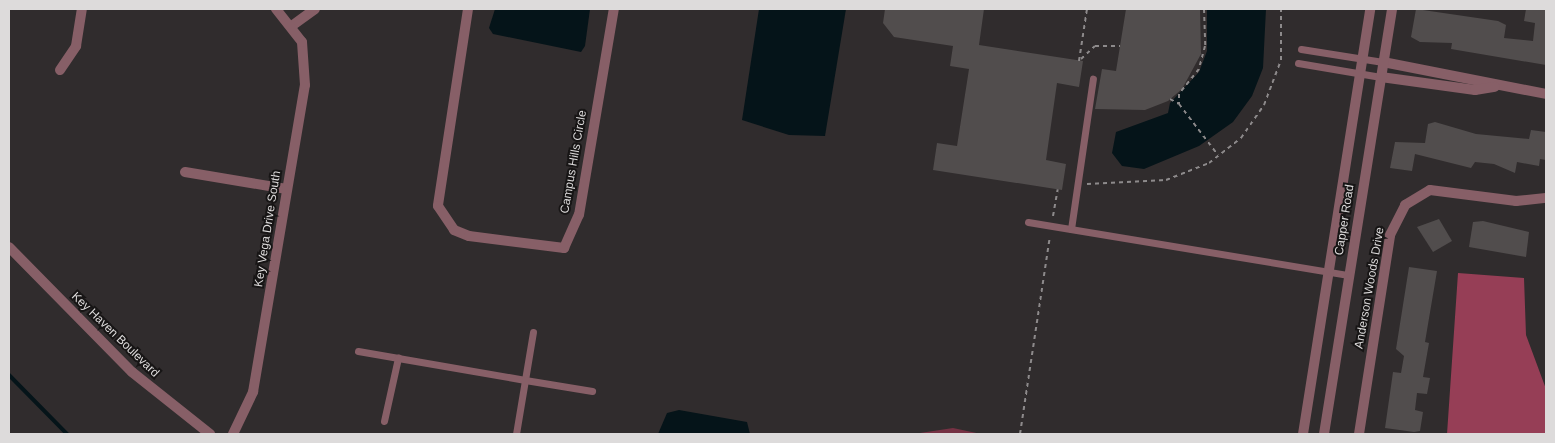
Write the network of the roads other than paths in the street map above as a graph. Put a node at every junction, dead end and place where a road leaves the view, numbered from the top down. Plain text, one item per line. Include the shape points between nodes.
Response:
1 (82, 9) edge
2 (276, 9) edge
3 (315, 9) edge
4 (468, 9) edge
5 (614, 9) edge
6 (1370, 9) edge
7 (1392, 9) edge
8 (293, 25) junction
9 (1301, 49) dead end
10 (1362, 58) junction
11 (1383, 62) junction
12 (1298, 63) dead end
13 (1432, 69) junction
14 (60, 70) dead end
15 (1360, 74) junction
16 (1381, 77) junction
17 (1093, 79) dead end
18 (1429, 84) junction
19 (1495, 87) junction
20 (1546, 94) edge
21 (185, 172) dead end
22 (287, 189) junction
23 (1546, 198) edge
24 (1028, 222) dead end
25 (1071, 229) junction
26 (9, 247) edge
27 (1329, 272) junction
28 (1349, 275) junction
29 (533, 332) dead end
30 (358, 350) dead end
31 (398, 358) junction
32 (525, 380) junction
33 (592, 391) dead end
34 (384, 421) dead end
35 (210, 434) edge
36 (233, 434) edge
37 (516, 434) edge
38 (1303, 434) edge
39 (1324, 434) edge
40 (1359, 434) edge

1 - 14 street via 76,46
2 - 8 street
3 - 8 street
4 - 5 street, Campus Hills Circle via 438,206 454,230 469,236 544,248 564,248 579,215
6 - 10 street, Capper Road
7 - 11 street, Capper Road
8 - 22 street, Key Vega Drive South via 302,42 305,85
9 - 10 lane
10 - 11 lane
10 - 15 street, Capper Road
11 - 13 street
11 - 16 street, Capper Road
12 - 15 lane
13 - 18 street
13 - 19 street
15 - 16 lane
15 - 27 street, Capper Road
16 - 18 street
16 - 28 street, Capper Road
17 - 25 lane
18 - 19 street via 1475,90
19 - 20 street
21 - 22 street
22 - 36 street, Key Vega Drive South via 253,392
23 - 40 street, Anderson Woods Drive via 1516,200 1430,190 1405,205 1390,235
24 - 25 lane
25 - 27 lane
26 - 35 street, Key Haven Boulevard via 132,372
27 - 28 lane
27 - 38 street, Capper Road
28 - 39 street, Capper Road
29 - 32 lane
30 - 31 lane
31 - 32 lane
31 - 34 lane
32 - 33 lane
32 - 37 lane

